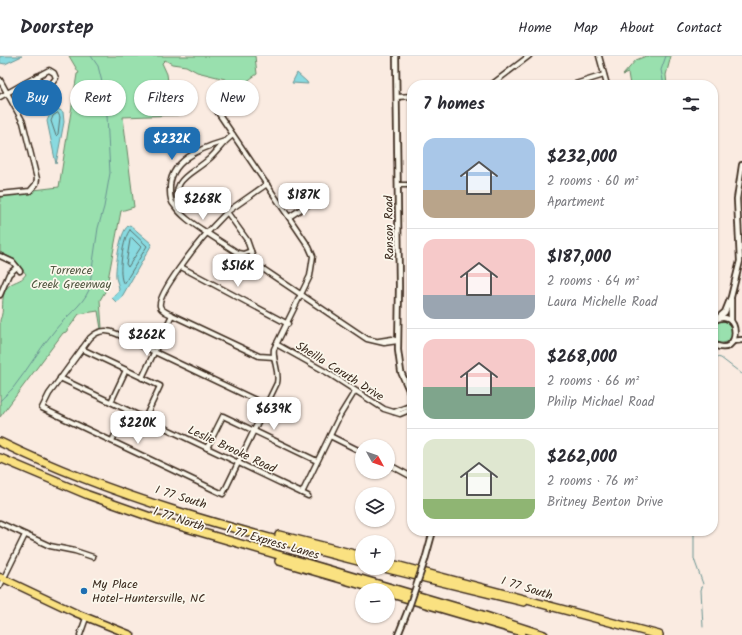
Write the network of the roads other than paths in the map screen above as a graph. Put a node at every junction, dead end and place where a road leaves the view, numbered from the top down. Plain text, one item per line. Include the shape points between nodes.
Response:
1 (396, 56) edge
2 (529, 56) edge
3 (600, 56) edge
4 (604, 75) junction
5 (38, 76) junction
6 (0, 80) edge
7 (498, 80) edge
8 (588, 80) edge
9 (606, 80) edge
10 (7, 93) junction
11 (407, 96) edge
12 (0, 97) edge
13 (396, 97) junction
14 (220, 116) edge
15 (233, 135) junction
16 (224, 141) junction
17 (742, 165) edge
18 (267, 184) junction
19 (407, 184) edge
20 (398, 185) junction
21 (0, 194) edge
22 (309, 204) dead end
23 (178, 209) junction
24 (227, 212) junction
25 (290, 217) junction
26 (741, 225) edge
27 (741, 232) edge
28 (207, 233) junction
29 (251, 252) junction
30 (0, 256) edge
31 (17, 267) junction
32 (181, 267) junction
33 (20, 271) dead end
34 (301, 294) junction
35 (0, 295) edge
36 (731, 297) junction
37 (172, 315) junction
38 (718, 318) edge
39 (718, 320) edge
40 (731, 321) junction
41 (288, 324) junction
42 (736, 331) junction
43 (742, 336) edge
44 (742, 340) edge
45 (398, 341) junction
46 (733, 341) junction
47 (276, 344) junction
48 (718, 345) edge
49 (82, 349) junction
50 (155, 352) junction
51 (274, 356) junction
52 (126, 370) junction
53 (60, 378) junction
54 (142, 378) junction
55 (407, 384) edge
56 (355, 391) junction
57 (111, 402) junction
58 (266, 405) junction
59 (407, 407) edge
60 (127, 410) junction
61 (407, 411) edge
62 (394, 412) junction
63 (145, 418) junction
64 (254, 431) junction
65 (330, 436) junction
66 (0, 437) edge
67 (112, 441) junction
68 (0, 442) edge
69 (207, 448) junction
70 (355, 448) edge
71 (0, 458) edge
72 (317, 462) junction
73 (0, 463) edge
74 (238, 463) junction
75 (395, 468) edge
76 (407, 474) edge
77 (302, 493) junction
78 (308, 496) dead end
79 (0, 523) edge
80 (25, 535) junction
81 (432, 536) edge
82 (355, 554) edge
83 (94, 557) dead end
84 (355, 560) edge
85 (395, 565) edge
86 (395, 571) edge
87 (2, 578) edge
88 (356, 583) edge
89 (0, 586) edge
90 (395, 595) edge
91 (556, 609) junction
92 (86, 618) junction
93 (80, 635) edge
94 (130, 635) edge
95 (398, 635) edge
96 (540, 635) edge
97 (544, 635) edge
98 (659, 635) edge

1 - 13 street, Ranson Road
2 - 7 street
3 - 4 street
4 - 8 street
4 - 9 street
5 - 5 street via 50,70 56,78 46,86
5 - 10 street
6 - 10 street
10 - 12 street
10 - 21 street via 25,128 37,179 30,191
11 - 13 street
13 - 20 street, Ranson Road
14 - 15 street
15 - 16 street
15 - 18 street
16 - 23 street via 210,158 180,181 176,192
16 - 23 street via 200,149 176,168 170,188 172,203
17 - 26 street via 737,199
18 - 24 street
18 - 25 street
19 - 20 street
20 - 45 street, Ranson Road
22 - 25 street
23 - 28 street via 183,216
24 - 28 street
24 - 29 street
25 - 34 street via 313,256 310,276
26 - 27 street
27 - 36 street via 740,261
28 - 29 street via 238,253
28 - 32 street
29 - 34 street via 263,270
30 - 31 street via 9,259
31 - 33 street
31 - 35 street via 9,274
32 - 37 street via 167,285 160,303 163,310
32 - 41 street
34 - 41 street
34 - 45 street via 363,336 384,343
36 - 38 street via 725,312
36 - 40 street
37 - 50 street
37 - 51 street via 259,356
39 - 40 street
40 - 42 street
41 - 47 street
42 - 43 street
42 - 46 street
44 - 46 street
45 - 55 street, Ranson Road via 400,366
46 - 48 street via 726,346
47 - 51 street
47 - 56 street, Sheilla Caruth Drive
49 - 50 street via 94,334 108,331
49 - 52 street
49 - 53 street
50 - 54 street
50 - 58 street
51 - 58 street via 278,380
52 - 54 street
52 - 57 street
53 - 57 street, Leslie Brooke Road
53 - 67 street via 42,408
54 - 63 street via 160,386
56 - 62 street, Sheilla Caruth Drive via 381,408
56 - 65 street
57 - 60 street, Leslie Brooke Road
58 - 64 street
59 - 62 street, Sheilla Caruth Drive
60 - 63 street, Leslie Brooke Road
60 - 67 street
61 - 62 street, Sheilla Caruth Drive via 400,414
63 - 69 street, Leslie Brooke Road
64 - 69 street via 223,416
64 - 72 street
64 - 74 street
65 - 70 street
65 - 72 street
66 - 82 highway, I 77 South via 71,470 159,502
67 - 74 street via 223,494
68 - 84 highway, I 77 Express Lanes via 69,474 151,504
69 - 74 street, Leslie Brooke Road
71 - 97 highway, I 77 Express Lanes via 82,493 159,520
72 - 77 street
73 - 88 highway, I 77 North via 63,490 152,522
74 - 77 street, Leslie Brooke Road
75 - 76 street
77 - 78 street, Leslie Brooke Road
79 - 80 street
80 - 83 street via 54,547
80 - 87 street
81 - 95 street, bridge
85 - 91 highway, I 77 South via 515,595
86 - 91 highway
87 - 89 street
87 - 92 main road
90 - 96 highway via 521,632
91 - 98 highway, I 77 South
92 - 93 street
92 - 94 main road

